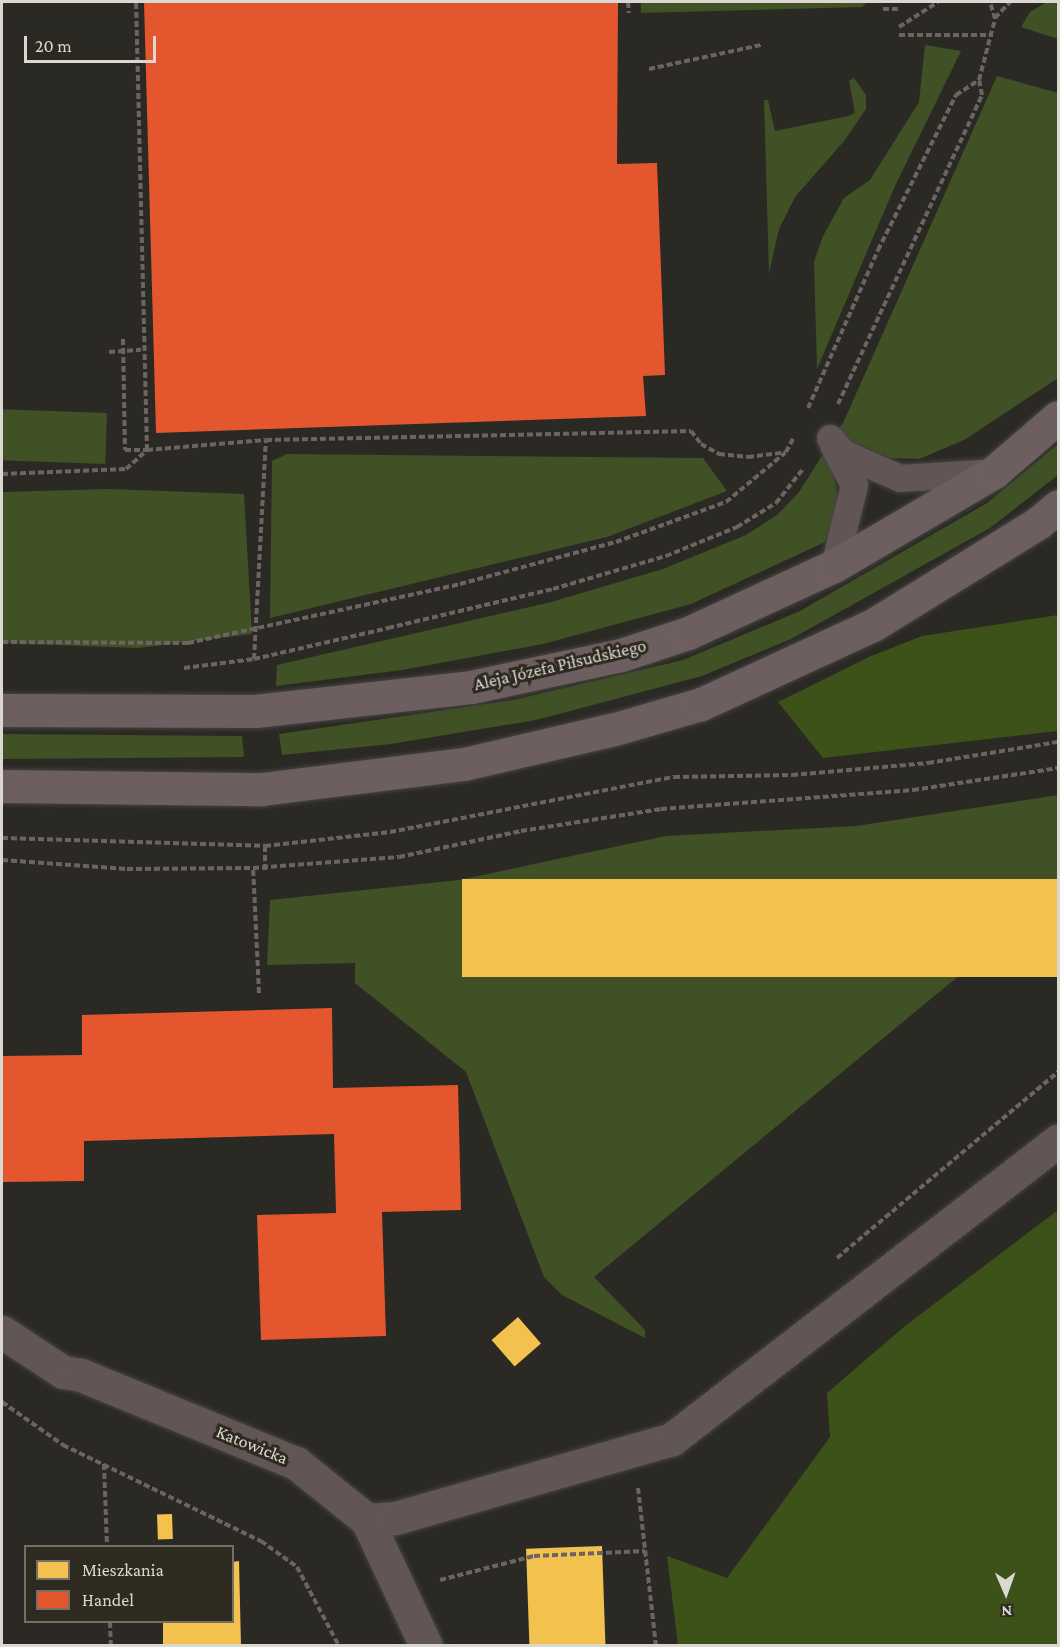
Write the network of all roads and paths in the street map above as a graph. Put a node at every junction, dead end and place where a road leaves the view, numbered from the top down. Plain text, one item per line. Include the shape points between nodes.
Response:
1 (136, 2) edge
2 (628, 2) edge
3 (938, 2) edge
4 (990, 2) edge
5 (1010, 2) edge
6 (883, 9) dead end
7 (900, 9) dead end
8 (629, 13) dead end
9 (994, 19) junction
10 (899, 27) dead end
11 (899, 35) dead end
12 (993, 35) junction
13 (761, 45) dead end
14 (650, 69) dead end
15 (979, 80) junction
16 (123, 339) dead end
17 (145, 350) junction
18 (109, 352) dead end
19 (834, 412) dead end
20 (1059, 417) edge
21 (803, 418) dead end
22 (795, 437) dead end
23 (266, 440) junction
24 (147, 450) junction
25 (786, 452) junction
26 (805, 466) dead end
27 (994, 472) junction
28 (2, 474) edge
29 (1059, 506) edge
30 (834, 566) junction
31 (259, 628) junction
32 (2, 642) edge
33 (2, 710) edge
34 (1059, 742) edge
35 (1059, 768) edge
36 (2, 786) edge
37 (2, 838) edge
38 (265, 846) junction
39 (2, 860) edge
40 (253, 868) junction
41 (265, 870) junction
42 (259, 993) dead end
43 (1059, 1141) edge
44 (2, 1332) edge
45 (2, 1402) edge
46 (104, 1464) junction
47 (367, 1520) junction
48 (107, 1545) edge
49 (645, 1551) dead end
50 (430, 1583) dead end
51 (110, 1623) edge
52 (111, 1646) edge
53 (339, 1646) edge
54 (426, 1646) edge

1 - 17 path
2 - 8 path
3 - 10 path
4 - 9 path
5 - 9 path
6 - 7 path
9 - 12 path
11 - 12 path
12 - 15 path
13 - 14 path
15 - 19 path via 981,95
15 - 21 path via 956,94 878,250
16 - 24 path via 125,450
17 - 18 path, bridge
17 - 24 path
20 - 27 main road, Aleja Józefa Piłsudskiego
22 - 25 path
23 - 24 path
23 - 25 path via 691,431 700,444 719,454 748,458
23 - 31 path
24 - 28 path via 126,469
25 - 31 path via 726,502 616,542 460,584
26 - 31 path via 776,503 737,527 666,556 553,589 254,659
27 - 30 main road, Aleja Józefa Piłsudskiego
27 - 30 lane via 900,478 843,453 830,438 855,485
29 - 36 main road via 1038,523 873,625 701,704 615,729 464,764 262,789
30 - 33 main road, Aleja Józefa Piłsudskiego via 688,633 621,655 471,687 255,711
31 - 32 path via 178,644
34 - 38 path via 917,764 792,776 674,777 390,832
35 - 41 path via 913,790 661,809 521,831 399,857
37 - 38 path
38 - 41 path
39 - 40 path via 127,869
40 - 41 path
40 - 42 path
43 - 47 street via 672,1439 395,1518
44 - 47 street, Katowicka via 63,1372 81,1375 296,1463
45 - 46 path via 63,1445
46 - 48 path
46 - 53 path via 261,1541 297,1567
47 - 54 street, Katowicka
49 - 50 path via 534,1556
51 - 52 path

